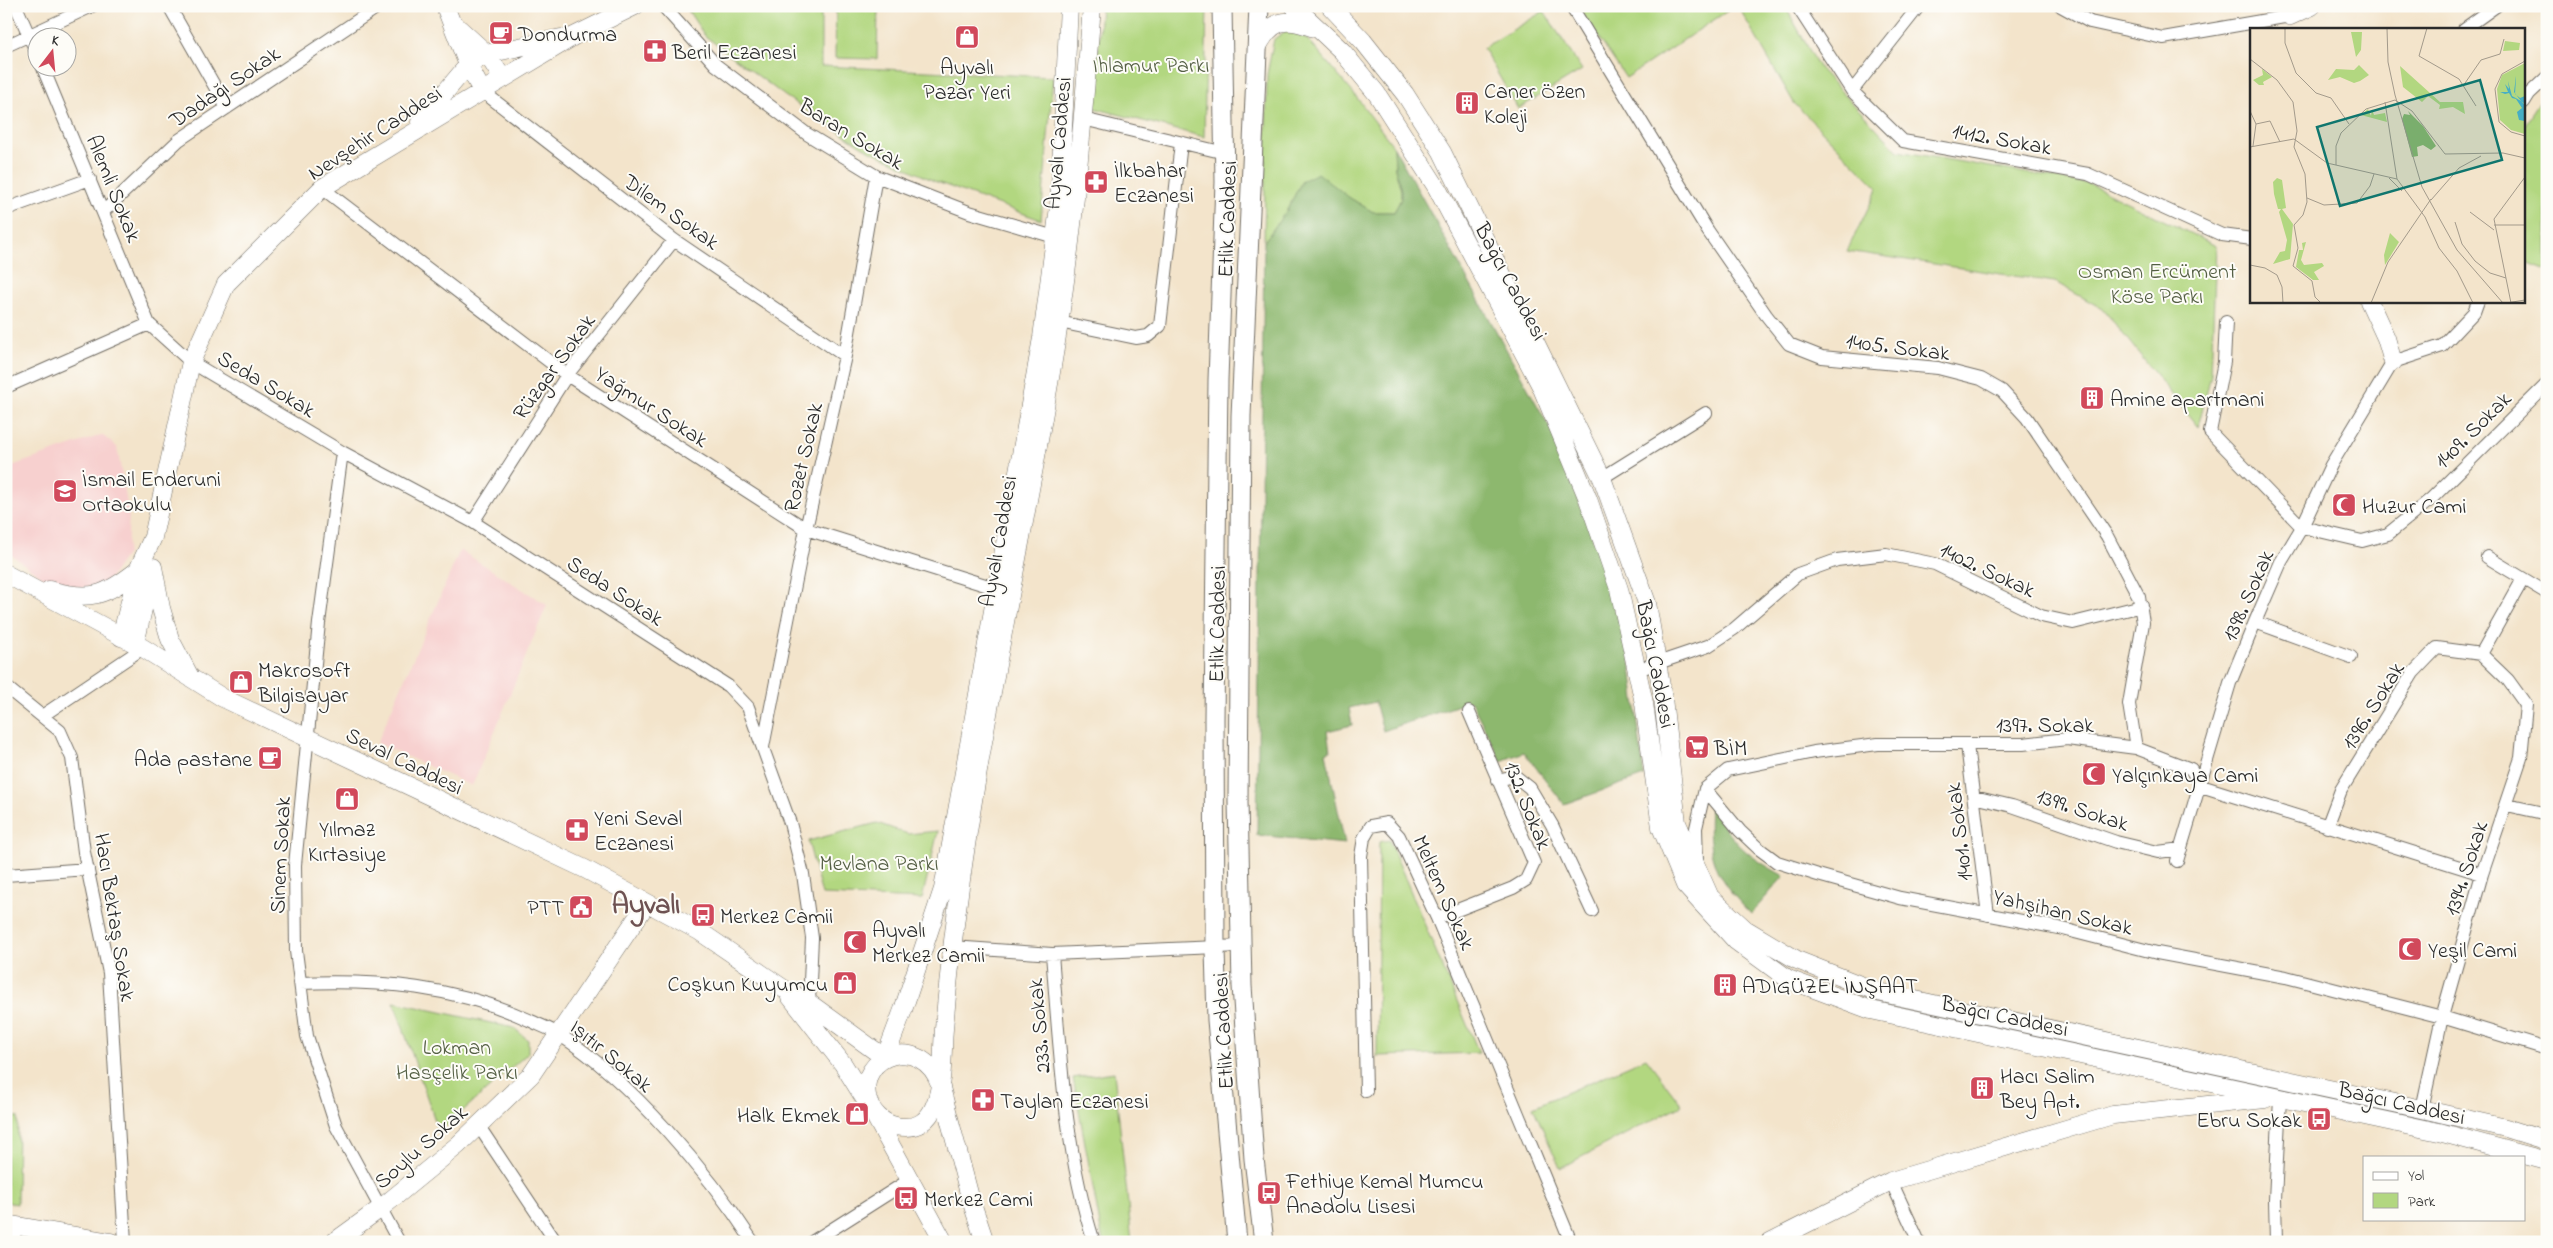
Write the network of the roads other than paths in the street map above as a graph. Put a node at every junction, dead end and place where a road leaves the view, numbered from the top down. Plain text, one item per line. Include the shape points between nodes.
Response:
1 (16, 6) edge
2 (92, 6) edge
3 (169, 6) edge
4 (379, 6) edge
5 (636, 6) edge
6 (663, 6) edge
7 (1069, 6) edge
8 (1092, 6) edge
9 (1222, 6) edge
10 (1258, 6) edge
11 (1294, 6) edge
12 (1330, 6) edge
13 (1336, 6) edge
14 (1571, 6) edge
15 (1797, 6) edge
16 (1919, 6) edge
17 (2061, 6) edge
18 (2312, 6) edge
19 (2496, 6) edge
20 (449, 14) edge
21 (2290, 17) edge
22 (1347, 24) junction
23 (46, 28) edge
24 (2465, 28) edge
25 (1324, 33) junction
26 (28, 34) edge
27 (28, 36) edge
28 (574, 36) junction
29 (6, 46) edge
30 (1257, 48) junction
31 (487, 54) junction
32 (468, 65) junction
33 (2547, 77) edge
34 (47, 78) edge
35 (503, 79) junction
36 (482, 91) junction
37 (1852, 91) junction
38 (2526, 99) edge
39 (228, 108) junction
40 (1083, 119) junction
41 (411, 132) junction
42 (1181, 143) junction
43 (1224, 153) junction
44 (876, 176) junction
45 (90, 179) junction
46 (322, 188) junction
47 (6, 210) edge
48 (103, 212) junction
49 (1055, 237) junction
50 (2250, 239) edge
51 (674, 240) junction
52 (2369, 302) edge
53 (2478, 302) edge
54 (1059, 322) junction
55 (2226, 322) dead end
56 (149, 324) junction
57 (844, 356) junction
58 (191, 362) junction
59 (2393, 362) junction
60 (567, 375) junction
61 (8, 381) edge
62 (2547, 384) edge
63 (1706, 413) dead end
64 (342, 452) junction
65 (1602, 478) junction
66 (473, 522) junction
67 (2302, 527) junction
68 (806, 529) junction
69 (2487, 557) dead end
70 (145, 568) junction
71 (6, 574) edge
72 (2523, 579) junction
73 (24, 584) junction
74 (998, 589) junction
75 (2547, 593) edge
76 (2142, 606) junction
77 (2255, 622) junction
78 (133, 643) junction
79 (2481, 654) junction
80 (2351, 658) dead end
81 (1657, 662) junction
82 (1637, 670) junction
83 (191, 678) junction
84 (6, 687) edge
85 (1469, 712) dead end
86 (42, 716) junction
87 (308, 739) junction
88 (1967, 745) junction
89 (763, 747) junction
90 (2136, 748) junction
91 (1498, 780) junction
92 (2201, 786) junction
93 (1705, 789) junction
94 (1974, 797) junction
95 (2507, 805) junction
96 (2547, 814) edge
97 (2327, 827) junction
98 (2179, 855) joint
99 (88, 869) junction
100 (1698, 872) junction
101 (2482, 874) junction
102 (6, 875) edge
103 (647, 903) junction
104 (1592, 911) dead end
105 (1988, 915) junction
106 (1437, 918) junction
107 (1241, 946) junction
108 (952, 947) junction
109 (1215, 949) junction
110 (1052, 954) junction
111 (300, 983) junction
112 (784, 989) junction
113 (809, 1003) junction
114 (2442, 1017) junction
115 (560, 1034) junction
116 (2547, 1049) edge
117 (885, 1058) junction
118 (2285, 1080) junction
119 (940, 1084) junction
120 (1366, 1091) dead end
121 (2280, 1098) junction
122 (2422, 1108) junction
123 (871, 1109) junction
124 (478, 1125) junction
125 (2547, 1141) edge
126 (2547, 1161) edge
127 (911, 1179) junction
128 (1891, 1181) junction
129 (381, 1208) junction
130 (12, 1230) edge
131 (111, 1242) edge
132 (125, 1242) edge
133 (334, 1242) edge
134 (399, 1242) edge
135 (556, 1242) edge
136 (753, 1242) edge
137 (812, 1242) edge
138 (944, 1242) edge
139 (985, 1242) edge
140 (1094, 1242) edge
141 (1237, 1242) edge
142 (1264, 1242) edge
143 (1571, 1242) edge
144 (1770, 1242) edge
145 (1919, 1242) edge
146 (2276, 1242) edge

1 - 26 street
2 - 23 street
3 - 39 street
4 - 39 street, Dadağı Sokak
5 - 28 main road
6 - 44 street, Baran Sokak via 716,65 807,134
7 - 49 main road, Ayvalı Caddesi via 1060,207
8 - 40 main road, Ayvalı Caddesi
9 - 43 main road, Etlik Caddesi
10 - 30 main road, Etlik Caddesi
11 - 25 main road, Bağcı Caddesi
12 - 22 main road, Bağcı Caddesi
13 - 22 main road
14 - 76 street, 1405. Sokak via 1708,231 1789,344 1822,357 1938,368 1980,379 2002,391 2026,418 2107,536
15 - 37 street, 1412. Sokak
16 - 37 street
17 - 21 street via 2090,22 2163,38
18 - 21 main road
19 - 24 street
20 - 31 main road
20 - 32 main road
22 - 65 main road, Bağcı Caddesi via 1405,94 1442,152
25 - 30 main road via 1299,22 1286,21 1271,27
25 - 82 main road, Bağcı Caddesi via 1377,94 1437,188 1541,386 1588,499 1619,589
27 - 29 street
28 - 31 main road
28 - 35 main road
30 - 107 main road, Etlik Caddesi via 1241,416 1238,801
31 - 32 main road
31 - 35 main road
32 - 36 main road
32 - 41 main road
33 - 38 street
34 - 45 street, Alemli Sokak
35 - 36 main road, Nevşehir Caddesi
36 - 41 main road, Nevşehir Caddesi
36 - 51 street, Dilem Sokak
37 - 50 street, 1412. Sokak via 1903,141 2088,174 2222,235
39 - 48 street, Dadağı Sokak via 179,140
40 - 42 street
40 - 54 main road, Ayvalı Caddesi
41 - 46 main road, Nevşehir Caddesi
42 - 43 street
42 - 54 street via 1160,326 1148,336 1136,338
43 - 109 main road, Etlik Caddesi via 1214,720
44 - 49 street, Baran Sokak via 969,212
44 - 57 street, Rozet Sokak
45 - 47 street
45 - 48 street, Alemli Sokak
46 - 58 main road, Nevşehir Caddesi via 226,284
46 - 60 street, Yağmur Sokak
48 - 56 street, Alemli Sokak
49 - 74 main road, Ayvalı Caddesi via 1042,338
51 - 57 street, Dilem Sokak
51 - 60 street, Rüzgar Sokak
52 - 59 main road
53 - 59 street via 2474,312 2442,346
54 - 108 main road, Ayvalı Caddesi via 972,810
55 - 67 street via 2224,362 2210,432
56 - 58 street, Seda Sokak
56 - 61 street
57 - 68 street, Rozet Sokak
58 - 64 street, Seda Sokak
58 - 70 main road, Nevşehir Caddesi
59 - 67 street, 1398. Sokak via 2331,464
60 - 66 street, Rüzgar Sokak
60 - 68 street, Yağmur Sokak
62 - 67 street, 1409. Sokak via 2431,499 2388,534 2362,541
63 - 65 street
64 - 66 street, Seda Sokak
64 - 87 street, Sinem Sokak via 319,623
65 - 81 main road, Bağcı Caddesi via 1647,603
66 - 89 street, Seda Sokak via 728,686 748,707
67 - 77 street, 1398. Sokak via 2281,562
68 - 74 street, Yağmur Sokak
68 - 89 street, Rozet Sokak
69 - 72 street
70 - 73 main road via 96,596 69,595
70 - 78 main road, Nevşehir Caddesi
70 - 83 main road via 170,639
71 - 73 main road, Seval Caddesi
72 - 75 street
72 - 79 street
73 - 78 main road, Seval Caddesi
74 - 117 main road, Ayvalı Caddesi via 943,889
76 - 81 street, 1402. Sokak via 2072,623 2041,616 1935,564 1886,554 1838,560 1798,574 1708,646
76 - 90 street, 1405. Sokak via 2143,623 2129,704
77 - 80 street
77 - 92 street, 1398. Sokak via 2230,683
78 - 83 main road, Seval Caddesi
78 - 86 street
79 - 95 street, 1394. Sokak via 2508,680 2526,706 2521,758
79 - 97 street, 1396. Sokak via 2437,648 2413,673 2341,790
81 - 82 street, 1402. Sokak
81 - 100 main road, Bağcı Caddesi via 1677,822
82 - 121 main road, Bağcı Caddesi via 1662,827 1685,885 1736,941 1788,979 1870,1010
83 - 87 main road, Seval Caddesi via 223,698
84 - 86 street, Hacı Bektaş Sokak
85 - 91 street, 132. Sokak
86 - 99 street, Hacı Bektaş Sokak via 60,731 72,758
87 - 103 main road, Seval Caddesi via 585,869
87 - 111 street, Sinem Sokak via 295,865 296,950
88 - 90 street, 1397. Sokak via 2067,739
88 - 93 street, 1397. Sokak via 1878,744 1814,752 1728,770
88 - 94 street, 1401. Sokak
89 - 113 street, Seda Sokak via 790,823 803,874 812,938
90 - 92 street, 1397. Sokak via 2191,769
91 - 104 street via 1515,776 1530,788 1552,825
91 - 106 street, 132. Sokak via 1534,863 1526,880 1513,888
92 - 97 street
92 - 98 street, 1398. Sokak
93 - 100 street via 1696,828
93 - 105 street, Yahşihan Sokak via 1740,830 1777,862 1900,898
94 - 98 street, 1399. Sokak via 2012,806 2116,842
94 - 105 street, 1401. Sokak
95 - 96 street
95 - 101 street, 1394. Sokak
97 - 101 street
99 - 102 street
99 - 132 street, Hacı Bektaş Sokak via 110,973
100 - 118 main road, Bağcı Caddesi via 1710,897 1745,929 1797,960 1878,992
101 - 114 street, 1394. Sokak
103 - 112 main road, Seval Caddesi via 699,932
103 - 115 main road, Soylu Sokak
105 - 114 street, Yahşihan Sokak via 2286,978
106 - 120 street, Meltem Sokak via 1399,836 1387,823 1371,826 1364,838 1361,856
106 - 143 street, Meltem Sokak
107 - 109 street, 233. Sokak
107 - 142 main road, Etlik Caddesi via 1254,1159
108 - 110 street, 233. Sokak
108 - 119 main road, Ayvalı Caddesi
109 - 110 street, 233. Sokak
109 - 141 main road, Etlik Caddesi via 1217,1020
110 - 140 street, 233. Sokak via 1065,1110 1084,1209
111 - 115 street, Işıtır Sokak via 354,981 424,987 501,1008
111 - 129 street, Sinem Sokak via 307,1036 336,1126
112 - 113 main road, Seval Caddesi
112 - 123 main road, Seval Caddesi via 843,1064
113 - 117 main road, Seval Caddesi
114 - 116 street, Yahşihan Sokak
114 - 122 street, 1394. Sokak
115 - 124 main road, Soylu Sokak via 531,1075
115 - 136 street, Işıtır Sokak via 617,1080 681,1146
117 - 119 main road, Ayvalı Caddesi via 896,1054 919,1057 932,1068
117 - 123 main road, Ayvalı Caddesi via 876,1065 866,1086
118 - 121 main road
118 - 122 main road, Bağcı Caddesi
119 - 123 main road, Ayvalı Caddesi via 935,1108 916,1125 891,1125
119 - 139 main road, Ayvalı Caddesi
121 - 126 main road, Bağcı Caddesi via 2439,1132
121 - 128 main road via 2113,1115
121 - 146 street
122 - 125 main road, Bağcı Caddesi
123 - 127 main road, Ayvalı Caddesi
124 - 129 main road, Soylu Sokak
124 - 135 street
127 - 137 street
127 - 138 main road, Ayvalı Caddesi
128 - 144 main road
128 - 145 street
129 - 133 main road, Soylu Sokak
129 - 134 street, Sinem Sokak
130 - 131 main road

